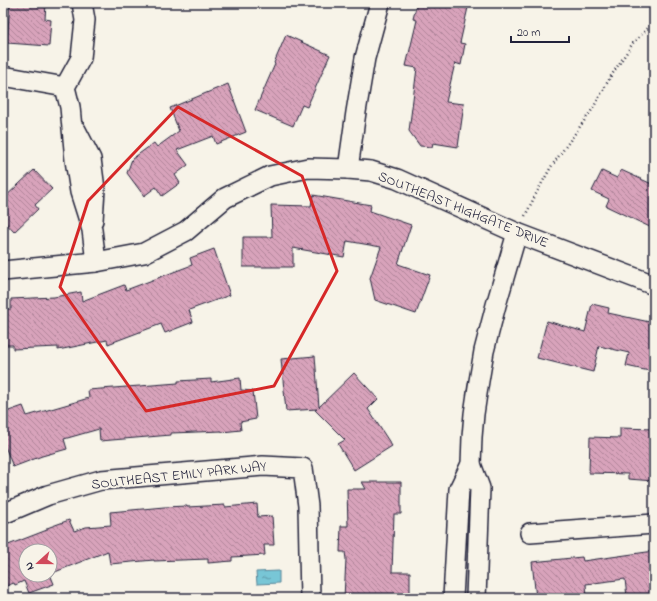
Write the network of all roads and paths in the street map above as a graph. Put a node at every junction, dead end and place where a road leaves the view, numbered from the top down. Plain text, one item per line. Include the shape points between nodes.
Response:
1 (82, 3) edge
2 (380, 3) edge
3 (654, 22) edge
4 (3, 76) edge
5 (65, 87) junction
6 (348, 169) junction
7 (517, 233) junction
8 (96, 262) junction
9 (3, 270) edge
10 (654, 285) edge
11 (471, 464) junction
12 (3, 514) edge
13 (654, 524) edge
14 (530, 533) dead end
15 (310, 598) edge
16 (453, 598) edge
17 (476, 598) edge

1 - 5 street via 85,20 81,58
2 - 6 street via 365,58
3 - 7 path via 633,43 592,110 551,167
4 - 5 street
5 - 8 street via 72,122 91,159 95,189 92,230
6 - 7 street, SOUTHEAST HIGHGATE DRIVE via 371,171 397,179
6 - 8 street, SOUTHEAST HIGHGATE DRIVE via 308,168 270,176 225,198 186,231 144,253
7 - 10 street, SOUTHEAST HIGHGATE DRIVE
7 - 11 street via 484,351 474,414
8 - 9 street, SOUTHEAST HIGHGATE DRIVE
11 - 16 street via 459,489
11 - 17 street via 480,488
12 - 15 street, SOUTHEAST EMILY PARK WAY via 48,495 101,480 263,466 303,468 308,506
13 - 14 street

